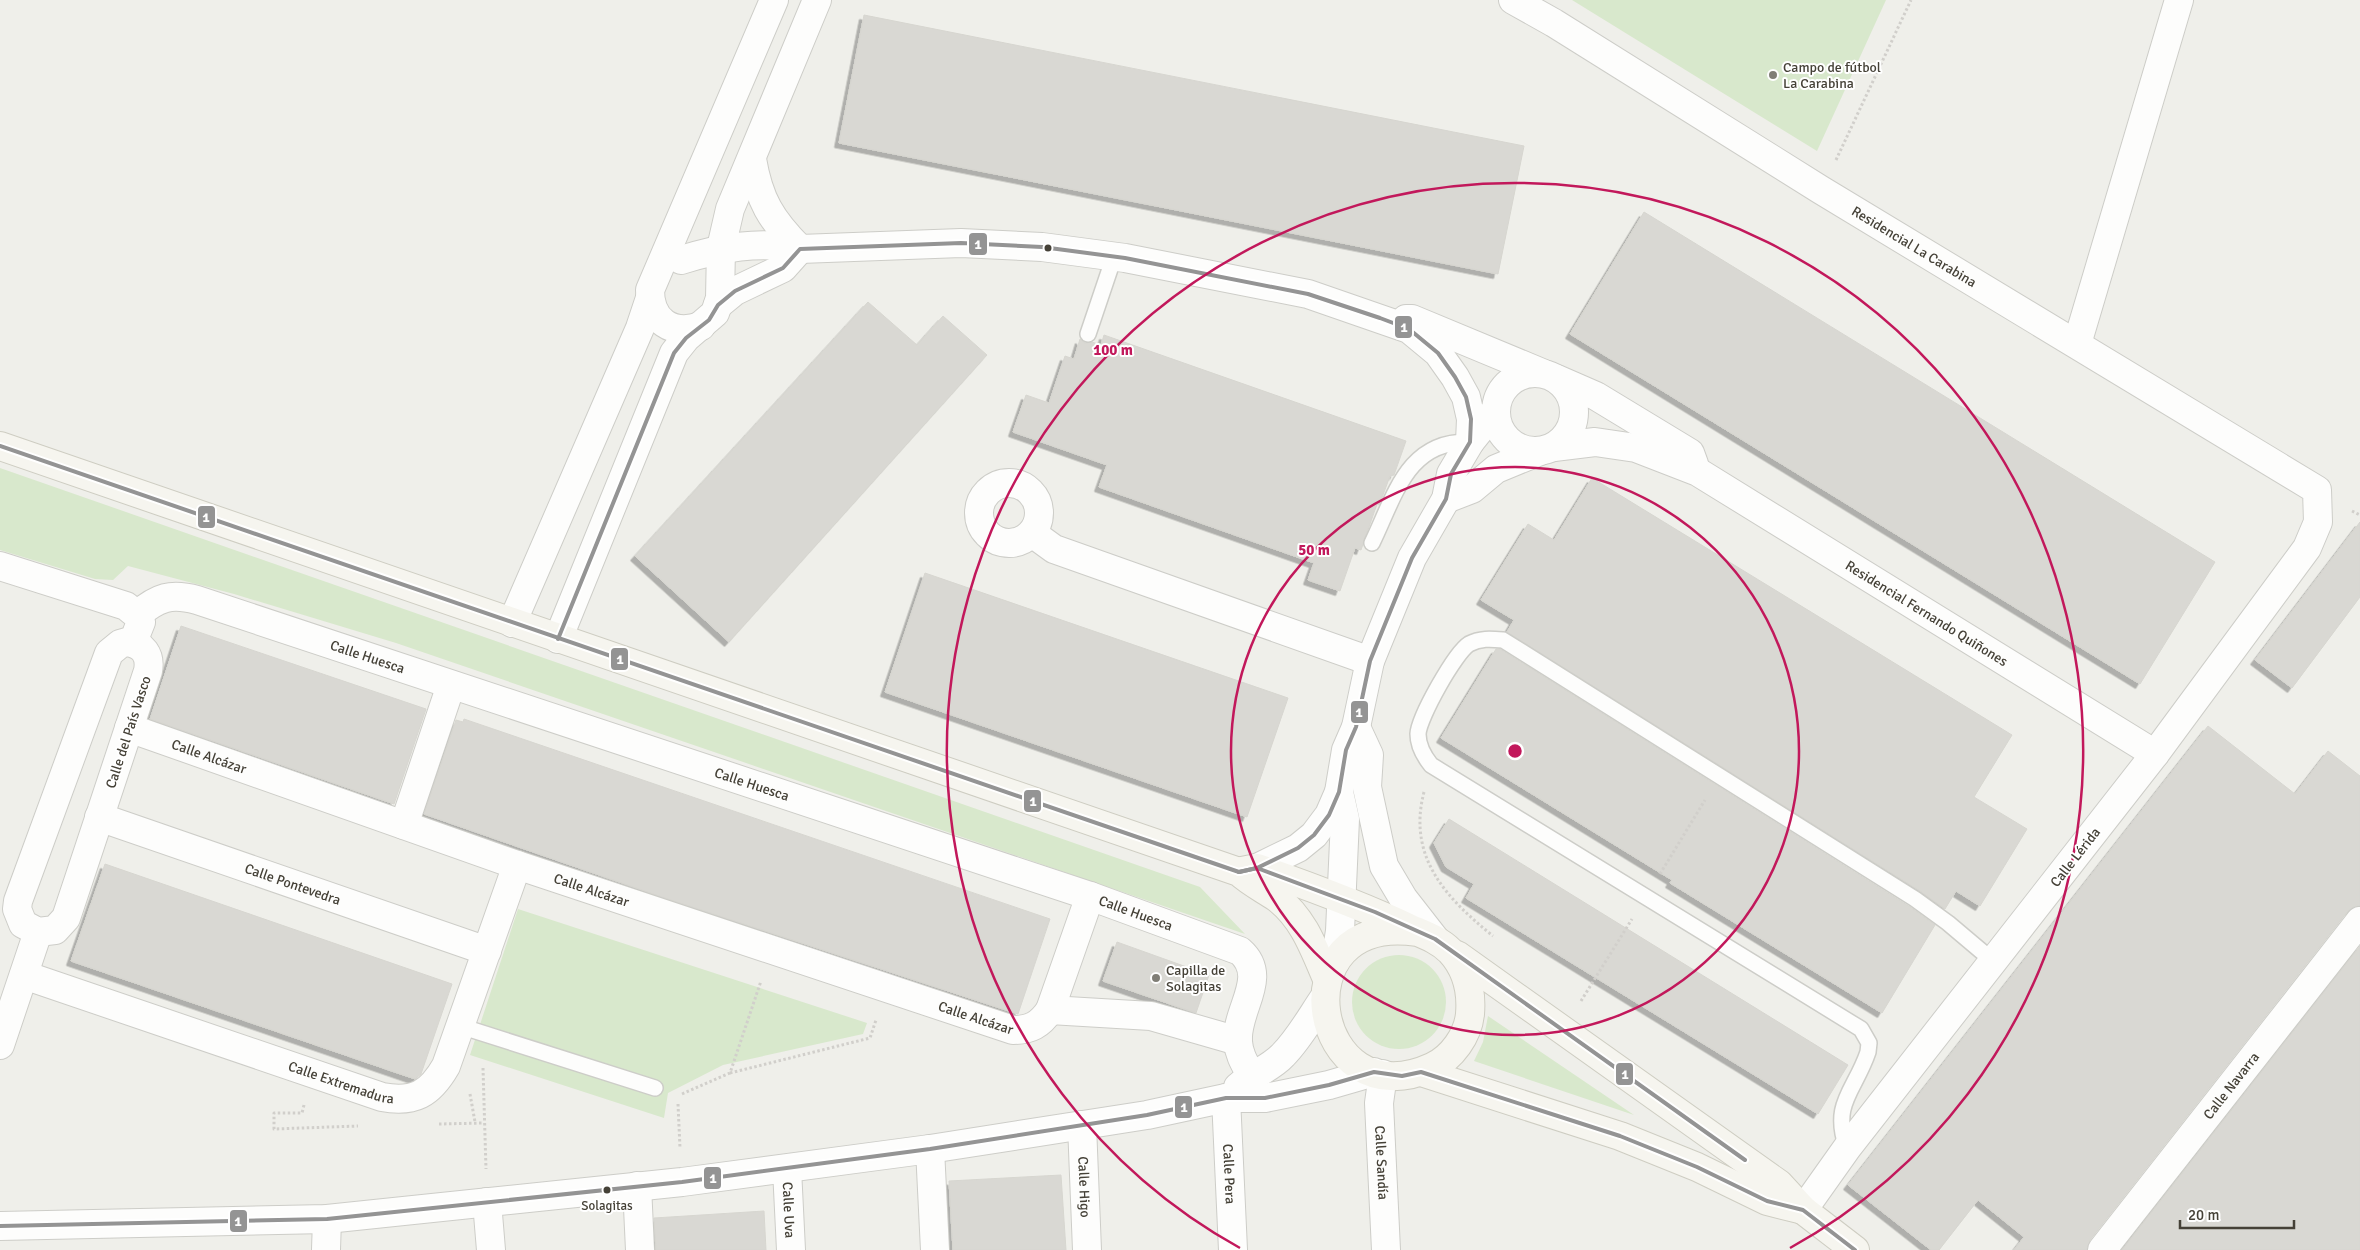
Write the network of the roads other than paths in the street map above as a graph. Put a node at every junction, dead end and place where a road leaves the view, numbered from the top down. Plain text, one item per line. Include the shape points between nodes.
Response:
1 (774, 0) edge
2 (817, 0) edge
3 (1513, 0) edge
4 (2179, 0) edge
5 (752, 159) junction
6 (721, 248) junction
7 (800, 249) junction
8 (1114, 256) junction
9 (681, 260) junction
10 (654, 286) junction
11 (719, 298) junction
12 (1380, 318) junction
13 (701, 326) junction
14 (1088, 334) dead end
15 (2077, 344) junction
16 (1549, 376) junction
17 (1495, 411) junction
18 (1470, 442) junction
19 (0, 446) edge
20 (1547, 449) junction
21 (1698, 472) junction
22 (2317, 490) joint
23 (1446, 499) junction
24 (1032, 533) dead end
25 (1372, 543) dead end
26 (0, 566) edge
27 (138, 615) junction
28 (512, 623) junction
29 (558, 639) junction
30 (134, 643) junction
31 (1370, 661) junction
32 (451, 685) junction
33 (129, 728) junction
34 (1356, 728) junction
35 (2155, 754) junction
36 (1339, 792) junction
37 (100, 817) junction
38 (404, 825) junction
39 (517, 865) junction
40 (1248, 870) junction
41 (1090, 896) junction
42 (1341, 898) junction
43 (2360, 921) edge
44 (38, 932) junction
45 (1434, 940) junction
46 (487, 951) junction
47 (1993, 961) junction
48 (24, 975) junction
49 (1329, 980) junction
50 (1050, 1010) junction
51 (460, 1026) junction
52 (1238, 1041) junction
53 (0, 1045) edge
54 (1420, 1072) junction
55 (1379, 1073) junction
56 (1251, 1075) junction
57 (655, 1088) dead end
58 (1226, 1098) junction
59 (1082, 1125) junction
60 (1847, 1148) junction
61 (930, 1149) junction
62 (787, 1169) junction
63 (637, 1186) junction
64 (487, 1202) junction
65 (1803, 1210) junction
66 (327, 1218) junction
67 (0, 1226) edge
68 (326, 1250) edge
69 (491, 1250) edge
70 (640, 1250) edge
71 (791, 1250) edge
72 (936, 1250) edge
73 (1087, 1250) edge
74 (1234, 1250) edge
75 (1386, 1250) edge
76 (1855, 1250) edge
77 (2102, 1250) edge

1 - 10 street
2 - 5 street
3 - 15 street, Residencial La Carabina
4 - 15 street
5 - 6 street via 730,209
5 - 7 street via 756,184 766,208
6 - 7 street, Residencial Fernando Quiñones via 778,244
6 - 9 street, Residencial Fernando Quiñones
6 - 11 street
7 - 8 street, Residencial Fernando Quiñones via 961,243 1042,247
7 - 11 street via 783,268
8 - 12 street, Residencial Fernando Quiñones via 1308,294
8 - 14 lane
9 - 10 street via 672,262
9 - 11 street via 697,263 710,271 717,280
10 - 13 street via 653,310 668,326 680,330
10 - 28 street via 634,342
11 - 13 street via 715,313
12 - 16 street, Residencial Fernando Quiñones via 1412,319
12 - 18 street, Residencial Fernando Quiñones via 1409,329 1438,354 1456,377 1466,397 1471,419
13 - 29 street via 674,354
15 - 22 street, Residencial La Carabina
16 - 17 street via 1529,373 1516,377 1505,386
16 - 20 street via 1566,387 1574,413 1564,438
16 - 21 street, Residencial Fernando Quiñones via 1596,396 1690,453
17 - 18 street
17 - 20 street via 1497,424 1514,445 1526,451
18 - 23 street via 1450,474
18 - 25 lane via 1438,445 1424,453 1407,471
19 - 28 main road
20 - 21 street, Residencial Fernando Quiñones via 1595,442 1636,448
20 - 23 street via 1496,469 1472,489
21 - 35 street, Residencial Fernando Quiñones
22 - 35 street, Calle Lérida via 2318,522 2307,548
23 - 31 street via 1412,558
24 - 31 street via 1054,549
26 - 27 street via 126,606
27 - 30 street via 140,622
27 - 32 street, Calle Huesca via 150,604 181,596
28 - 29 main road
29 - 40 main road
30 - 33 street, Calle del País Vasco via 145,651 149,664
30 - 44 street via 120,644 109,653 18,901 23,924
31 - 34 street
32 - 38 street
32 - 41 street, Calle Huesca
33 - 37 street, Calle del País Vasco
33 - 38 street, Calle Alcázar
34 - 36 street via 1346,750
34 - 45 street via 1369,755 1367,787 1384,866
35 - 47 street, Calle Lérida
36 - 40 street via 1329,815 1314,836 1298,848
36 - 42 street via 1345,819
37 - 44 street, Calle del País Vasco via 66,918 54,930
37 - 46 street, Calle Pontevedra
38 - 39 street, Calle Alcázar
39 - 46 street, Calle Extremadura
39 - 50 street, Calle Alcázar via 1012,1030 1035,1026
40 - 42 main road
40 - 49 main road via 1251,884 1277,899 1295,915
41 - 50 street, Calle Alcázar
41 - 52 street, Calle Huesca via 1240,951 1247,957 1254,972
42 - 45 main road
42 - 49 street
43 - 77 street, Calle Navarra
44 - 48 street
45 - 49 main road via 1398,929 1380,931 1347,948
45 - 54 main road via 1461,965 1471,1001 1463,1037 1452,1052
45 - 65 main road via 1779,1184
46 - 51 street, Calle Extremadura
47 - 60 street, Calle Lérida
47 - 60 lane via 1948,923 1914,900 1503,640 1479,640 1459,653 1422,719 1418,731 1423,755 1431,765 1861,1029 1869,1043 1868,1052 1844,1100 1841,1116
48 - 51 street, Calle Extremadura via 397,1100 413,1098 428,1091 439,1080
48 - 53 street
49 - 55 main road via 1325,1017 1337,1043 1357,1064
49 - 56 street via 1283,1055 1269,1067
50 - 52 street via 1151,1016
51 - 57 lane
52 - 56 street, Calle Huesca via 1241,1059
54 - 55 main road via 1402,1076
54 - 65 main road via 1620,1136 1697,1167 1767,1201
55 - 58 street via 1266,1098
55 - 75 street, Calle Sandía
56 - 58 street
58 - 59 street
58 - 74 street, Calle Pera
59 - 61 street
59 - 73 street, Calle Higo
60 - 65 street, Calle Lérida
61 - 62 street
61 - 72 street
62 - 63 street
62 - 71 street, Calle Uva
63 - 64 street
63 - 70 street
64 - 66 street
64 - 69 street
65 - 76 main road
66 - 67 street
66 - 68 street

